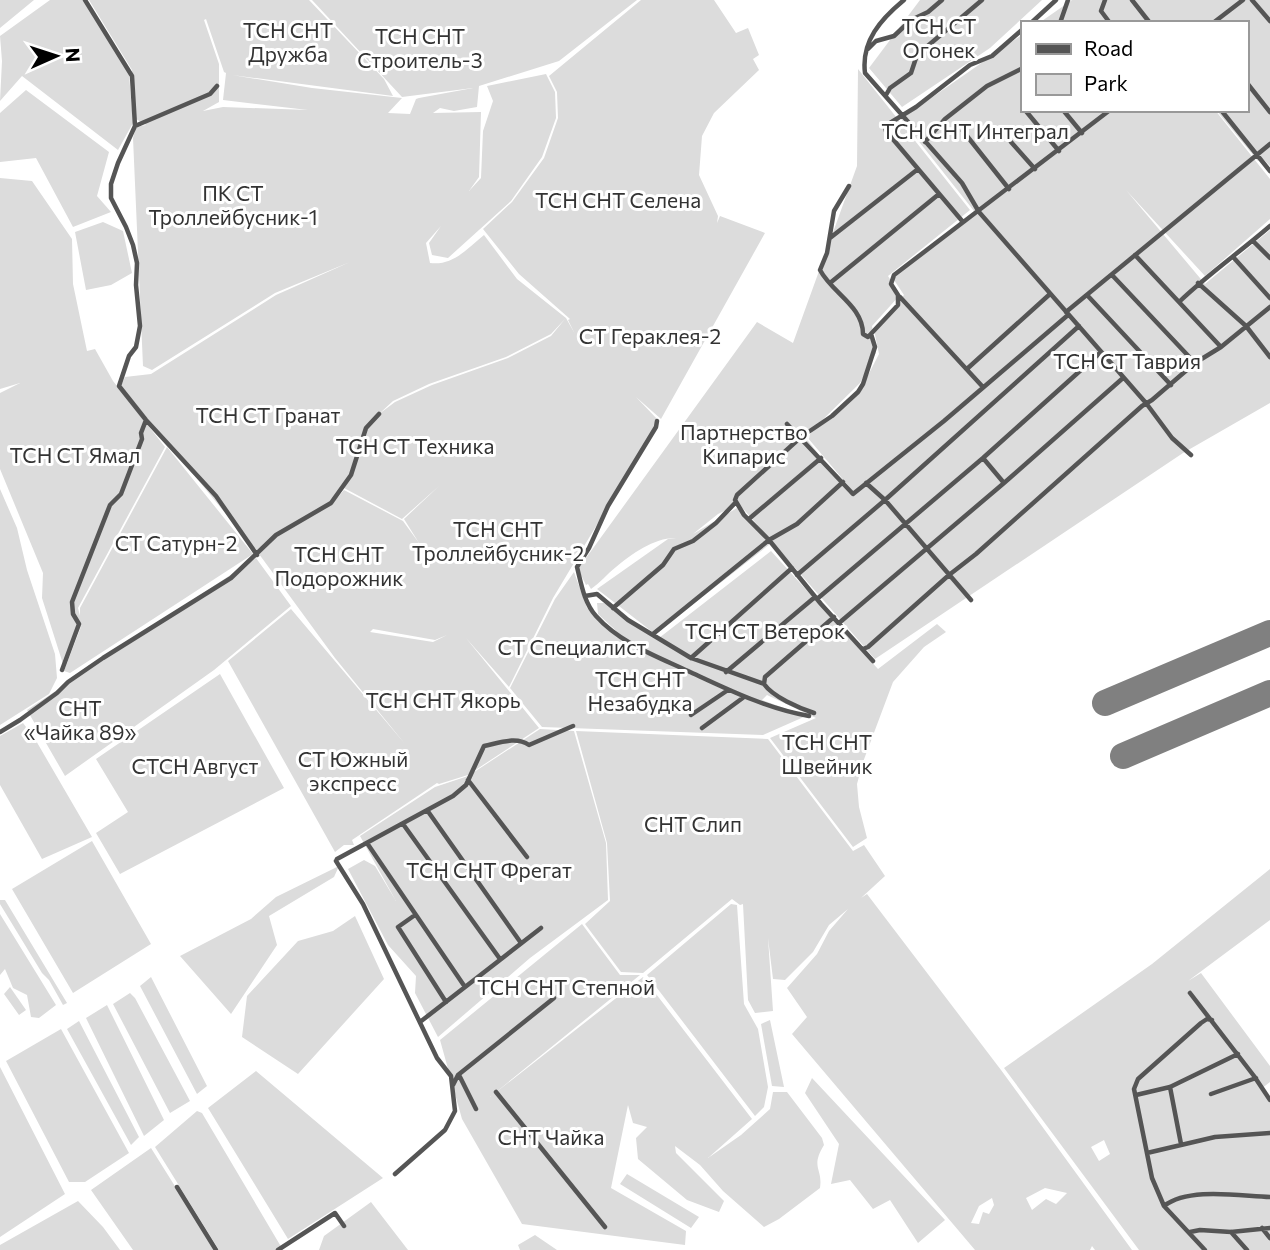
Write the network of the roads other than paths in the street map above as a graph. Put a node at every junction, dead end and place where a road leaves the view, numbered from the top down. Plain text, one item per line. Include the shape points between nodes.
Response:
1 (85, 0) edge
2 (904, 0) edge
3 (942, 0) edge
4 (982, 0) edge
5 (1056, 0) edge
6 (1068, 0) edge
7 (1105, 0) edge
8 (1132, 0) edge
9 (1243, 0) edge
10 (1252, 0) edge
11 (1033, 21) edge
12 (1061, 21) edge
13 (1108, 21) edge
14 (1148, 21) edge
15 (1216, 21) edge
16 (1270, 21) edge
17 (1021, 31) edge
18 (864, 51) junction
19 (1021, 69) edge
20 (217, 86) dead end
21 (1249, 86) edge
22 (886, 95) junction
23 (1027, 112) edge
24 (1065, 112) edge
25 (1106, 112) edge
26 (1223, 112) edge
27 (1270, 112) edge
28 (901, 115) junction
29 (135, 126) junction
30 (963, 131) dead end
31 (1082, 133) junction
32 (925, 142) junction
33 (1011, 142) dead end
34 (1270, 144) edge
35 (1059, 151) junction
36 (1257, 155) junction
37 (918, 169) junction
38 (1035, 169) junction
39 (1270, 171) edge
40 (849, 187) dead end
41 (1009, 189) junction
42 (939, 194) junction
43 (979, 212) junction
44 (963, 222) junction
45 (1270, 226) edge
46 (830, 239) junction
47 (1253, 241) junction
48 (1135, 255) junction
49 (1234, 258) junction
50 (1270, 258) edge
51 (1112, 275) junction
52 (830, 283) junction
53 (1198, 283) junction
54 (1050, 294) junction
55 (898, 295) junction
56 (1087, 295) junction
57 (1270, 298) edge
58 (1178, 302) junction
59 (1270, 306) edge
60 (1067, 313) junction
61 (1079, 326) junction
62 (1246, 326) junction
63 (870, 332) junction
64 (1221, 347) junction
65 (1101, 352) junction
66 (1270, 357) edge
67 (1195, 363) junction
68 (968, 368) junction
69 (1123, 378) junction
70 (1171, 385) junction
71 (982, 386) junction
72 (1146, 402) junction
73 (379, 414) dead end
74 (146, 420) junction
75 (657, 421) dead end
76 (787, 424) dead end
77 (801, 436) junction
78 (1191, 456) dead end
79 (821, 458) junction
80 (983, 458) junction
81 (843, 482) junction
82 (866, 483) junction
83 (1004, 483) junction
84 (886, 500) junction
85 (736, 502) junction
86 (749, 519) junction
87 (906, 524) junction
88 (769, 540) junction
89 (927, 548) junction
90 (257, 555) junction
91 (792, 568) junction
92 (797, 575) junction
93 (949, 575) junction
94 (585, 596) junction
95 (816, 598) junction
96 (971, 600) dead end
97 (613, 608) junction
98 (834, 617) junction
99 (839, 623) junction
100 (653, 634) junction
101 (863, 649) junction
102 (691, 658) junction
103 (873, 661) dead end
104 (62, 670) dead end
105 (726, 672) junction
106 (764, 684) junction
107 (728, 690) junction
108 (744, 696) junction
109 (691, 715) dead end
110 (573, 726) dead end
111 (702, 728) dead end
112 (0, 732) edge
113 (468, 780) junction
114 (427, 810) junction
115 (402, 824) junction
116 (367, 843) junction
117 (527, 857) dead end
118 (415, 915) junction
119 (541, 928) dead end
120 (521, 943) junction
121 (500, 959) junction
122 (465, 987) junction
123 (1190, 993) dead end
124 (554, 998) dead end
125 (446, 1002) junction
126 (1212, 1020) junction
127 (420, 1022) junction
128 (1238, 1054) junction
129 (458, 1075) junction
130 (1256, 1078) junction
131 (453, 1085) junction
132 (1170, 1087) junction
133 (496, 1092) dead end
134 (1211, 1094) dead end
135 (1136, 1095) junction
136 (1270, 1100) edge
137 (476, 1109) dead end
138 (1270, 1133) edge
139 (1181, 1144) junction
140 (1147, 1153) junction
141 (395, 1174) dead end
142 (177, 1187) dead end
143 (1270, 1197) edge
144 (1164, 1206) junction
145 (344, 1226) dead end
146 (605, 1227) dead end
147 (1261, 1227) junction
148 (1270, 1228) edge
149 (1189, 1232) junction
150 (1231, 1232) junction
151 (1270, 1238) edge
152 (216, 1250) edge
153 (278, 1250) edge
154 (1205, 1250) edge
155 (1247, 1250) edge

1 - 29 street via 132,76
2 - 18 street via 882,18
3 - 18 street via 894,36 876,41
4 - 22 street via 917,55 911,73
5 - 11 street
6 - 12 street
7 - 13 street via 1101,11
8 - 14 street
9 - 15 street
10 - 16 street
17 - 28 street via 992,56 970,65
18 - 22 street via 865,72
19 - 32 street via 987,86 945,119
20 - 29 street via 210,94
21 - 27 street
22 - 28 street
23 - 35 street
24 - 31 street
25 - 31 street
26 - 36 street
28 - 32 street
28 - 37 street via 885,129
29 - 74 street via 111,184 111,198 135,254 141,326 119,386
30 - 41 street
31 - 35 street
32 - 43 street via 962,183
33 - 38 street
34 - 36 street
35 - 38 street
36 - 39 street
36 - 48 street
37 - 42 street
37 - 46 street
38 - 41 street
40 - 46 street via 834,211
41 - 43 street
42 - 44 street
42 - 52 street
43 - 44 street
43 - 54 street
44 - 55 street via 892,277
45 - 47 street
46 - 52 street via 820,270
47 - 49 street
47 - 50 street
48 - 51 street
48 - 58 street
49 - 53 street
49 - 57 street
51 - 56 street
51 - 67 street
52 - 63 street via 859,315 864,335
53 - 58 street
53 - 62 street
54 - 60 street
54 - 68 street
55 - 63 street via 898,305
55 - 68 street
56 - 60 street
56 - 70 street
58 - 64 street
59 - 62 street
60 - 61 street
60 - 71 street
61 - 65 street
61 - 84 street
62 - 64 street
62 - 66 street
63 - 77 street via 875,346 858,392
64 - 67 street
65 - 69 street
65 - 80 street
67 - 70 street
68 - 71 street
69 - 72 street
69 - 83 street
70 - 72 street
71 - 82 street
72 - 78 street
72 - 93 street
73 - 90 street via 366,428 351,475 331,503 276,535
74 - 90 street via 216,496
74 - 104 street via 121,494 110,505 72,602 72,614 79,624
75 - 94 street via 577,566
76 - 77 street
77 - 79 street
77 - 85 street via 737,495
79 - 81 street
79 - 86 street
80 - 83 street
80 - 87 street
81 - 82 street via 853,494
81 - 88 street via 797,524
82 - 84 street
83 - 89 street
84 - 87 street
84 - 92 street
85 - 86 street
85 - 97 street via 716,523 674,549 663,565
86 - 88 street
87 - 89 street
87 - 95 street
88 - 91 street
88 - 100 street
89 - 93 street
89 - 99 street
90 - 112 street via 230,578 103,657
91 - 92 street
91 - 102 street
92 - 95 street
93 - 96 street
93 - 101 street
94 - 97 street via 597,594
94 - 107 street via 595,616 627,641
95 - 98 street
95 - 105 street
97 - 100 street
98 - 99 street
98 - 106 street via 765,677
99 - 101 street
100 - 102 street
101 - 103 street
102 - 105 street
105 - 106 street
106 - 108 street via 811,715 783,711
107 - 108 street
107 - 109 street
108 - 111 street
110 - 113 street via 529,745 512,740 484,746
113 - 114 street via 453,796
113 - 117 street
114 - 115 street
114 - 120 street
115 - 116 street
115 - 121 street
116 - 118 street
116 - 127 street via 337,860
118 - 122 street
118 - 125 street via 398,927
119 - 120 street
120 - 121 street
121 - 122 street
122 - 125 street
123 - 126 street
124 - 129 street
125 - 127 street
126 - 128 street
126 - 135 street via 1200,1023 1138,1079
127 - 131 street
128 - 130 street
128 - 132 street
129 - 131 street
129 - 137 street
130 - 134 street
130 - 136 street
131 - 141 street via 455,1111 445,1130
132 - 135 street
132 - 139 street
133 - 146 street
135 - 140 street
138 - 139 street
139 - 140 street
140 - 144 street
142 - 152 street
143 - 144 street via 1191,1195
144 - 149 street
145 - 153 street via 335,1213
147 - 148 street
147 - 150 street
147 - 151 street
149 - 150 street
149 - 154 street
150 - 155 street

